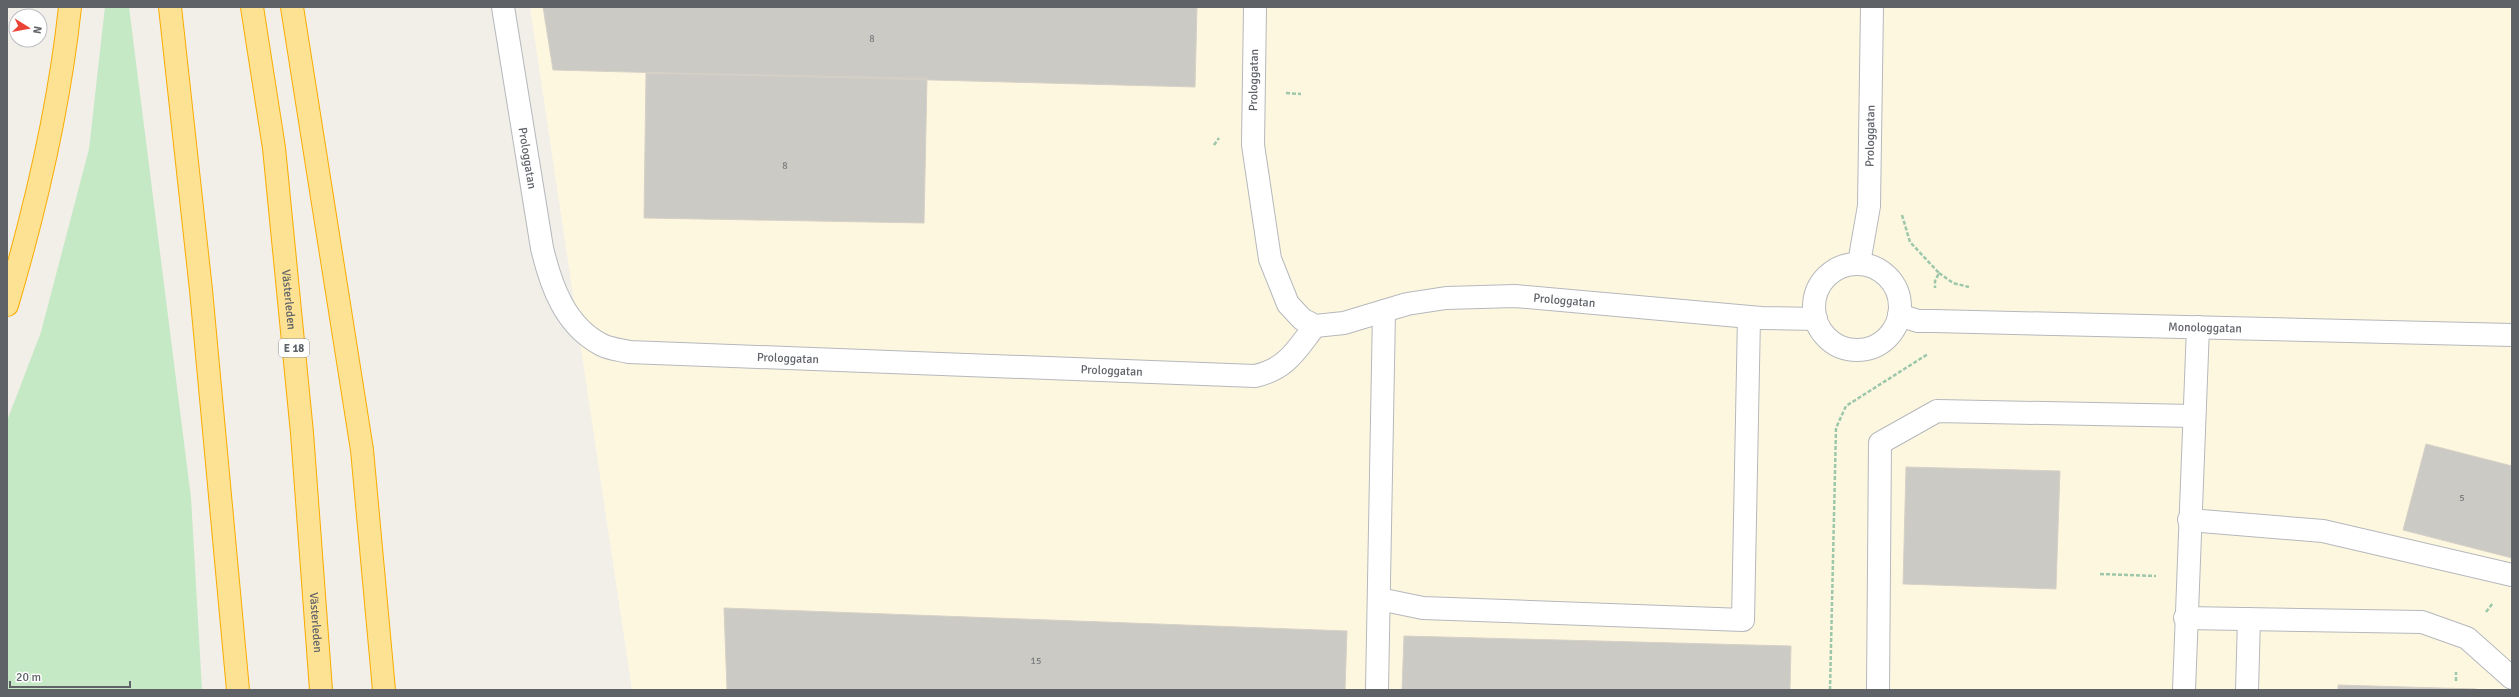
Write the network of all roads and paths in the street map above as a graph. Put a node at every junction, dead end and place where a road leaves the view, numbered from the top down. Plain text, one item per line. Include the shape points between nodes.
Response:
1 (70, 7) edge
2 (170, 7) edge
3 (252, 7) edge
4 (292, 7) edge
5 (503, 7) edge
6 (1255, 7) edge
7 (1872, 7) edge
8 (1901, 211) dead end
9 (1859, 263) junction
10 (1931, 266) dead end
11 (7, 305) edge
12 (1384, 311) junction
13 (1899, 315) junction
14 (1749, 317) junction
15 (1816, 319) junction
16 (1315, 326) junction
17 (2198, 327) junction
18 (2512, 335) edge
19 (2194, 416) junction
20 (2189, 520) junction
21 (2187, 566) junction
22 (2100, 574) dead end
23 (2512, 575) edge
24 (1379, 599) junction
25 (2185, 618) junction
26 (2249, 619) junction
27 (2512, 678) edge
28 (238, 690) edge
29 (321, 690) edge
30 (384, 690) edge
31 (1377, 690) edge
32 (1878, 690) edge
33 (2184, 690) edge
34 (2247, 690) edge

1 - 11 highway via 52,132 30,225
2 - 28 highway via 202,298
3 - 29 highway, Västerleden / E 18 via 276,164 302,433
4 - 30 highway via 362,450
5 - 16 street, Prologgatan via 549,279 564,309 581,332 603,346 629,352 1255,376 1270,373 1284,365
6 - 16 street, Prologgatan via 1253,145 1270,259 1288,304 1302,320
7 - 9 street, Prologgatan via 1869,206
8 - 10 path via 1910,242
9 - 13 street via 1872,266 1890,278 1900,297
9 - 15 street via 1835,269 1825,278 1818,288 1814,303
12 - 14 street, Prologgatan via 1446,298 1515,296
12 - 16 street, Prologgatan via 1344,323
12 - 24 street
13 - 15 street via 1896,328 1887,338 1876,346 1861,350 1835,344 1824,335
13 - 17 street, Monologgatan via 1918,321
14 - 15 street, Prologgatan
14 - 24 street via 1743,620 1423,608
17 - 18 street, Monologgatan
17 - 19 street
19 - 20 street
19 - 32 street via 1937,410 1880,443
20 - 21 street
20 - 23 street via 2323,531
21 - 22 path via 2162,577
21 - 25 street
24 - 31 street
25 - 26 street
25 - 33 street
26 - 27 street via 2422,622 2467,638
26 - 34 street

